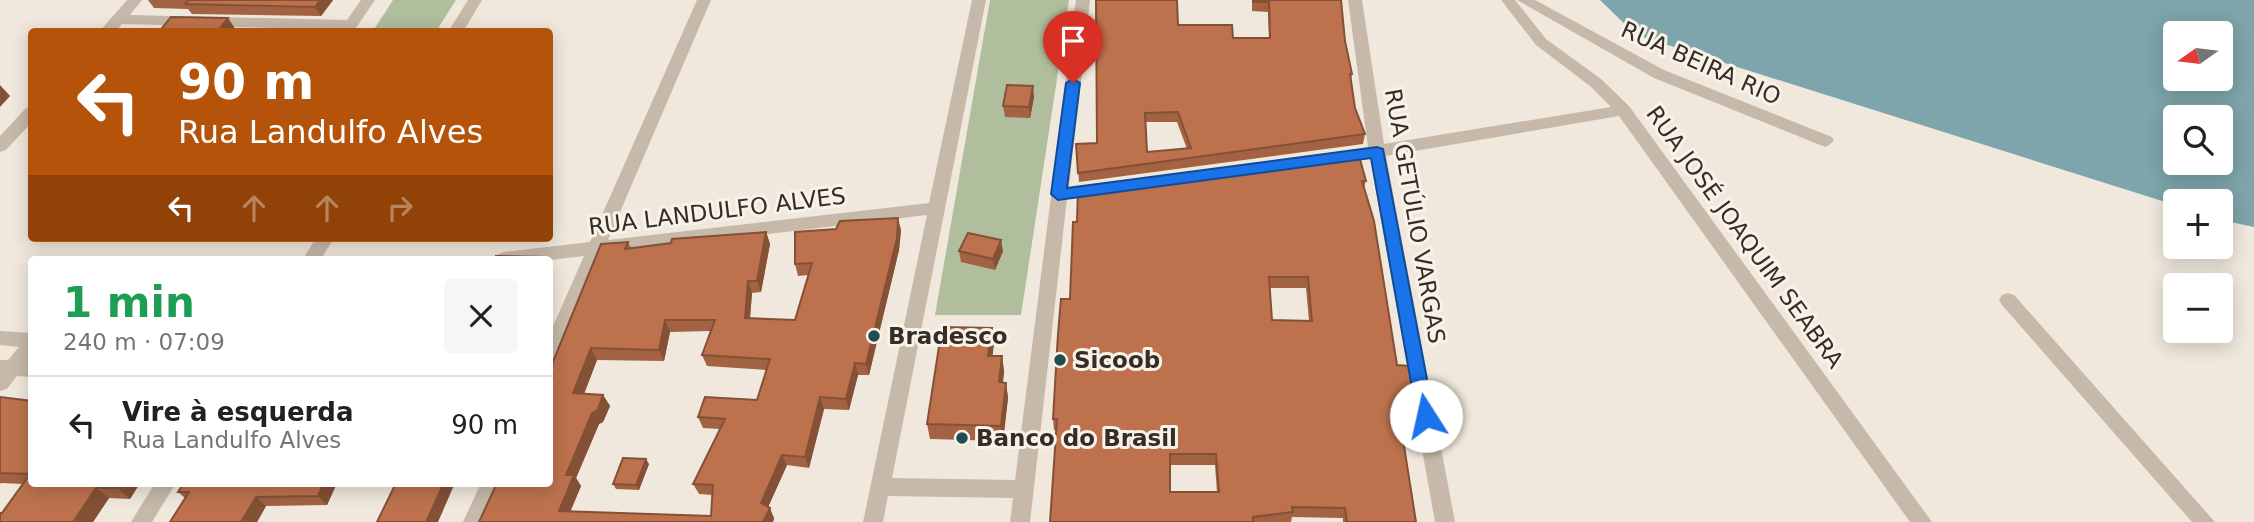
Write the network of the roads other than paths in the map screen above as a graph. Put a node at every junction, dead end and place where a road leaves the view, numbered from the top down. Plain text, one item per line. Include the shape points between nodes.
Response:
1 (135, 0) edge
2 (368, 0) edge
3 (475, 0) edge
4 (704, 0) edge
5 (979, 0) edge
6 (1083, 0) edge
7 (1355, 0) edge
8 (1508, 0) edge
9 (1524, 0) edge
10 (118, 19) junction
11 (110, 28) edge
12 (458, 28) edge
13 (1623, 110) junction
14 (28, 116) edge
15 (1826, 141) dead end
16 (0, 146) edge
17 (1377, 152) junction
18 (1322, 160) edge
19 (1114, 187) edge
20 (1058, 194) junction
21 (936, 208) junction
22 (597, 249) junction
23 (532, 256) edge
24 (2008, 300) dead end
25 (0, 338) edge
26 (28, 342) edge
27 (553, 346) edge
28 (28, 348) edge
29 (11, 372) edge
30 (163, 487) edge
31 (489, 487) edge
32 (880, 487) junction
33 (1024, 489) junction
34 (141, 522) edge
35 (473, 522) edge
36 (873, 522) edge
37 (1020, 522) edge
38 (1445, 522) edge
39 (1922, 522) edge
40 (2205, 522) edge

1 - 10 street
2 - 10 street via 351,25
3 - 12 street
4 - 22 street
5 - 21 street
6 - 20 street
7 - 17 street, RUA GETÚLIO VARGAS
8 - 13 street, RUA JOSÉ JOAQUIM SEABRA via 1544,45 1589,76
9 - 15 street, RUA BEIRA RIO via 1659,74
10 - 11 street
13 - 17 street
13 - 39 street, RUA JOSÉ JOAQUIM SEABRA
14 - 16 street
17 - 18 street
17 - 38 street, RUA GETÚLIO VARGAS
19 - 20 street
20 - 33 street
21 - 22 street, RUA LANDULFO ALVES
21 - 32 street
22 - 23 street, RUA LANDULFO ALVES
22 - 27 street
24 - 40 street
25 - 26 street
28 - 29 street
30 - 34 street
31 - 35 street
32 - 33 street
32 - 36 street
33 - 37 street

